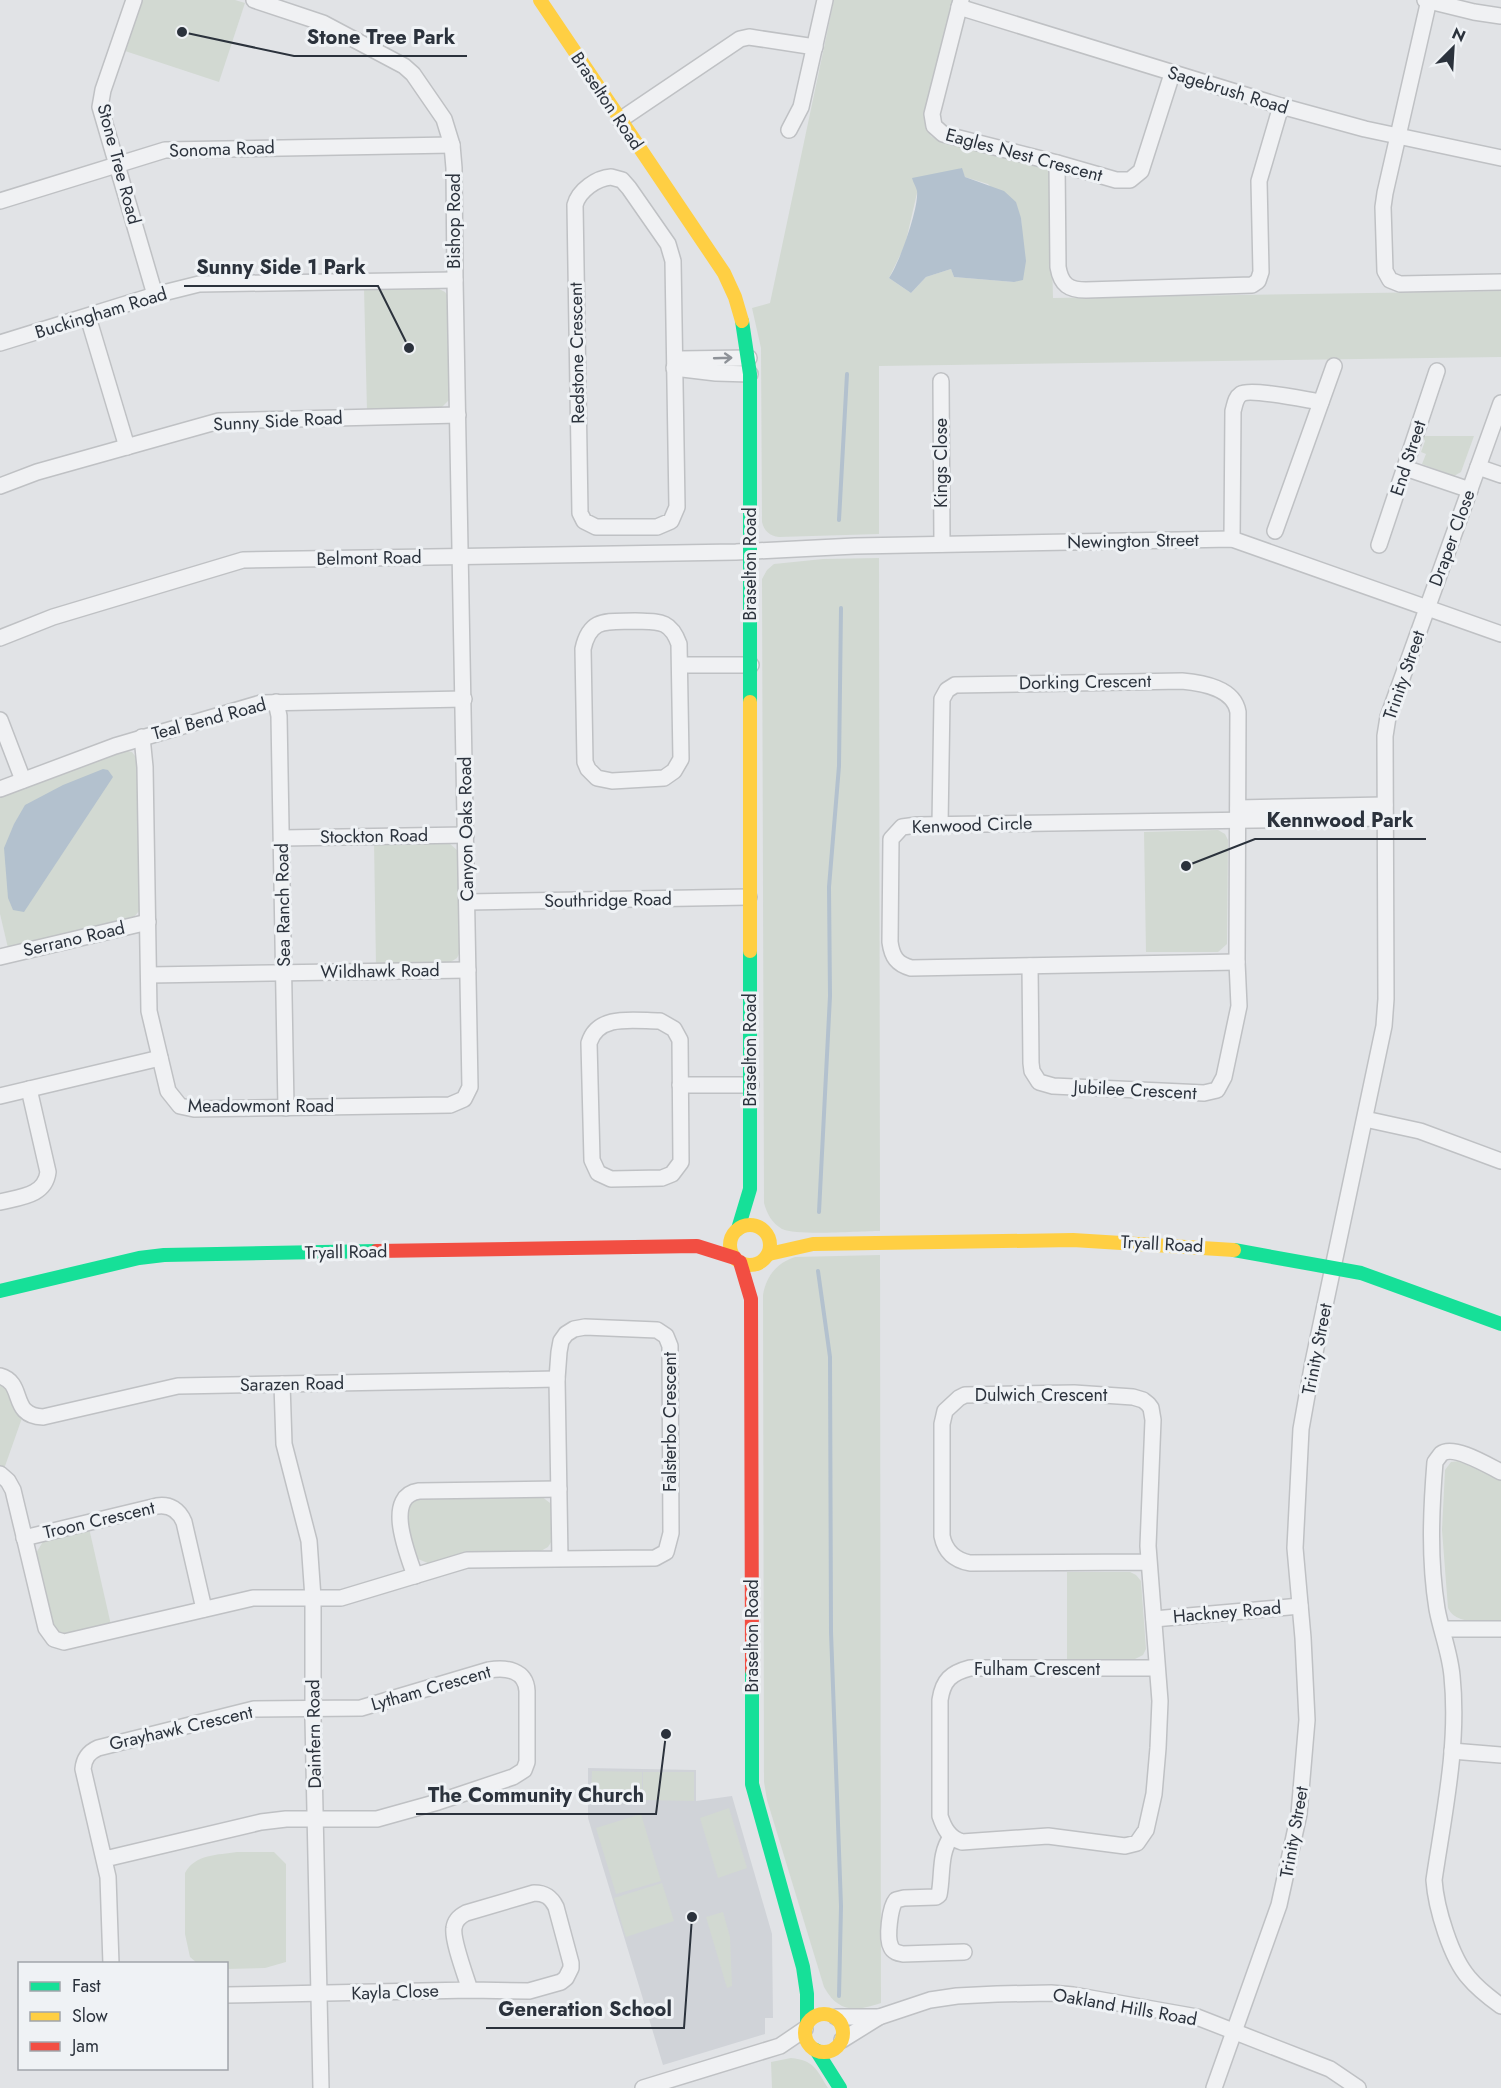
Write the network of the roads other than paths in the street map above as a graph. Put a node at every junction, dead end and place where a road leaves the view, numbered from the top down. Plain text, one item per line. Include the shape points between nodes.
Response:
1 (134, 0) edge
2 (254, 0) edge
3 (825, 0) edge
4 (1428, 0) edge
5 (546, 2) edge
6 (960, 4) edge
7 (1501, 16) edge
8 (816, 47) junction
9 (1172, 74) junction
10 (1281, 106) junction
11 (620, 120) junction
12 (789, 129) dead end
13 (1398, 136) junction
14 (452, 145) junction
15 (1501, 158) edge
16 (1057, 163) junction
17 (117, 165) junction
18 (0, 201) edge
19 (454, 280) junction
20 (1501, 282) edge
21 (155, 295) junction
22 (88, 317) junction
23 (0, 343) edge
24 (749, 358) junction
25 (1334, 366) dead end
26 (674, 369) junction
27 (1437, 371) dead end
28 (750, 374) junction
29 (941, 381) dead end
30 (1321, 402) junction
31 (1501, 403) edge
32 (458, 415) junction
33 (127, 447) junction
34 (1478, 467) junction
35 (1405, 468) junction
36 (1501, 475) edge
37 (0, 486) edge
38 (1470, 490) junction
39 (1275, 531) dead end
40 (1232, 539) junction
41 (942, 544) junction
42 (1379, 545) dead end
43 (750, 551) junction
44 (461, 556) junction
45 (1427, 608) junction
46 (1501, 634) edge
47 (0, 638) edge
48 (681, 665) junction
49 (751, 665) junction
50 (464, 699) junction
51 (276, 702) junction
52 (0, 720) edge
53 (142, 737) junction
54 (23, 780) junction
55 (0, 789) edge
56 (1385, 811) junction
57 (1238, 814) junction
58 (940, 825) junction
59 (466, 835) junction
60 (282, 838) junction
61 (749, 897) junction
62 (467, 902) junction
63 (148, 922) junction
64 (0, 957) edge
65 (1237, 962) junction
66 (1030, 966) junction
67 (468, 970) junction
68 (284, 973) junction
69 (149, 975) junction
70 (160, 1058) junction
71 (680, 1085) junction
72 (751, 1085) junction
73 (29, 1089) junction
74 (0, 1096) edge
75 (464, 1099) joint
76 (286, 1107) junction
77 (1365, 1119) junction
78 (1501, 1161) edge
79 (750, 1189) junction
80 (0, 1202) edge
81 (736, 1231) junction
82 (765, 1232) junction
83 (813, 1244) junction
84 (697, 1246) junction
85 (766, 1257) junction
86 (737, 1260) junction
87 (1333, 1268) junction
88 (0, 1291) edge
89 (751, 1299) junction
90 (1501, 1324) edge
91 (0, 1376) edge
92 (557, 1379) junction
93 (282, 1384) junction
94 (1501, 1472) edge
95 (0, 1474) edge
96 (559, 1489) junction
97 (24, 1538) junction
98 (560, 1559) junction
99 (1148, 1562) junction
100 (415, 1576) junction
101 (313, 1598) junction
102 (1300, 1606) junction
103 (204, 1609) junction
104 (1154, 1618) junction
105 (1443, 1629) junction
106 (1501, 1629) edge
107 (1157, 1668) junction
108 (313, 1708) junction
109 (1452, 1751) junction
110 (1501, 1755) edge
111 (316, 1820) junction
112 (951, 1837) junction
113 (105, 1859) junction
114 (964, 1953) dead end
115 (111, 1962) edge
116 (803, 1967) junction
117 (470, 1990) junction
118 (319, 1994) junction
119 (228, 1995) edge
120 (1501, 2006) edge
121 (833, 2016) junction
122 (879, 2017) junction
123 (806, 2026) junction
124 (1235, 2031) junction
125 (840, 2043) junction
126 (780, 2046) junction
127 (814, 2049) junction
128 (321, 2088) edge
129 (643, 2088) edge
130 (841, 2088) edge
131 (1214, 2088) edge
132 (1358, 2088) edge

1 - 17 street, Stone Tree Road via 100,102
2 - 14 street, Bishop Road via 323,23 404,66 444,119
3 - 8 street
4 - 7 street
4 - 13 street
5 - 11 street, Braselton Road
6 - 9 street, Sagebrush Road
6 - 16 street, Eagles Nest Crescent via 933,114 934,126 950,137
8 - 11 street via 740,39
8 - 12 street via 801,107
9 - 10 street, Sagebrush Road
9 - 16 street, Eagles Nest Crescent via 1136,177 1123,182
10 - 13 street, Sagebrush Road
10 - 16 street via 1259,181 1261,272 1252,285 1086,290 1065,286 1058,267
11 - 24 street, Braselton Road via 724,273 740,311
13 - 15 street, Sagebrush Road
13 - 20 street via 1383,207 1384,262 1390,280 1400,284
14 - 17 street, Sonoma Road via 172,149
14 - 19 street, Bishop Road
17 - 18 street, Sonoma Road
17 - 21 street, Stone Tree Road
19 - 21 street, Buckingham Road via 207,284
19 - 32 street, Bishop Road
21 - 22 street, Buckingham Road
22 - 23 street, Buckingham Road
22 - 33 street
26 -> 24 street
24 - 28 street, Braselton Road
25 - 30 street
26 - 26 street, Redstone Crescent via 673,261 668,244 626,183 611,177 602,179 579,195 575,210 580,506 581,517 588,524 603,528 657,527 674,517
26 - 28 street via 697,379 716,373
27 - 35 street, End Street
28 - 43 street, Braselton Road
29 - 41 street, Kings Close
30 - 39 street
30 - 40 street via 1253,392 1236,400
31 - 34 street, Draper Close
32 - 33 street, Sunny Side Road via 227,420
32 - 44 street, Bishop Road
33 - 37 street, Sunny Side Road
34 - 36 street, Draper Close
34 - 38 street, Draper Close
35 - 38 street
35 - 42 street, End Street
38 - 45 street, Draper Close
40 - 41 street, Newington Street
40 - 45 street, Newington Street
41 - 43 street, Newington Street
43 - 44 street, Belmont Road
43 - 49 street, Braselton Road
44 - 47 street, Belmont Road via 239,561 53,616
44 - 50 street, Canyon Oaks Road
45 - 46 street, Newington Street
45 - 56 street, Trinity Street via 1388,717
48 - 48 street via 682,748 675,771 664,778 597,778 585,762 583,649 588,631 605,622 668,626 679,644
48 - 49 street
49 - 61 street, Braselton Road
50 - 51 street, Teal Bend Road
50 - 59 street, Canyon Oaks Road
51 - 53 street, Teal Bend Road
51 - 60 street, Sea Ranch Road
52 - 54 street
53 - 54 street, Teal Bend Road
53 - 63 street, Meadowmont Road
54 - 55 street, Teal Bend Road
56 - 57 street, Kenwood Circle
56 - 77 street, Trinity Street via 1386,999 1382,1040
57 - 58 street, Kenwood Circle
57 - 58 street, Dorking Crescent via 1238,712 1234,699 1216,689 1182,681 960,685 947,690 942,699
57 - 65 street
58 - 66 street, Kenwood Circle via 902,827 891,839 893,957 911,968
59 - 60 street, Stockton Road
59 - 62 street, Canyon Oaks Road
60 - 68 street, Sea Ranch Road
61 - 62 street, Southridge Road
61 - 72 street, Braselton Road
62 - 67 street, Canyon Oaks Road
63 - 64 street, Serrano Road
63 - 69 street, Meadowmont Road
65 - 66 street, Kenwood Circle
65 - 66 street, Jubilee Crescent via 1239,1006 1224,1077 1217,1090 1204,1093 1053,1086 1039,1082 1031,1063
67 - 68 street, Wildhawk Road
67 - 75 street, Canyon Oaks Road via 470,1087
68 - 69 street, Wildhawk Road
68 - 76 street, Sea Ranch Road
69 - 70 street, Meadowmont Road via 149,1011
70 - 73 street
70 - 76 street, Meadowmont Road via 168,1091 180,1106
71 - 71 street via 682,1156 676,1171 662,1178 611,1179 598,1173 592,1160 589,1042 594,1030 606,1022 660,1021 670,1025 680,1041
71 - 72 street
72 - 79 street, Braselton Road
73 - 74 street
73 - 80 street via 47,1179 32,1194
75 - 76 street, Meadowmont Road via 450,1105
77 - 78 street via 1420,1131
77 - 87 street, Trinity Street
79 - 81 street, Braselton Road
79 - 82 street, Braselton Road
81 - 82 street via 752,1224
81 - 84 street, Tryall Road
81 - 86 street via 730,1248
82 - 83 street, Tryall Road
82 - 85 street via 771,1246
83 - 85 street, Tryall Road
83 - 87 street, Tryall Road via 1091,1241 1223,1248
84 - 86 street, Tryall Road
84 - 88 street, Tryall Road via 164,1255
85 - 86 street via 753,1265
85 - 89 street, Braselton Road
86 - 89 street, Braselton Road
87 - 90 street, Tryall Road via 1361,1273
87 - 102 street, Trinity Street via 1301,1429 1295,1548
89 - 116 street, Braselton Road via 752,1784
91 - 93 street, Sarazen Road via 13,1385 21,1407 30,1415 43,1417 178,1386
92 - 93 street, Sarazen Road
92 - 96 street, Falsterbo Crescent
92 - 98 street, Falsterbo Crescent via 561,1341 574,1329 652,1328 663,1332 670,1343 668,1548 655,1558
93 - 101 street, Dainfern Road via 284,1444 309,1541
94 - 105 street via 1455,1452 1440,1454 1435,1462 1431,1535 1437,1609
95 - 97 street, Troon Crescent via 11,1485
96 - 98 street, Falsterbo Crescent
96 - 100 street via 411,1493 402,1504 401,1530
97 - 103 street, Troon Crescent via 46,1628 54,1639 69,1641
97 - 103 street, Troon Crescent via 157,1506 173,1508 184,1522
98 - 100 street, Falsterbo Crescent via 467,1560
99 - 99 street, Dulwich Crescent via 970,1563 955,1558 942,1536 942,1424 949,1406 965,1395 1074,1393 1143,1400 1151,1408 1153,1420
99 - 104 street, Dulwich Crescent
100 - 101 street, Falsterbo Crescent via 341,1598
101 - 103 street, Troon Crescent via 252,1598
101 - 108 street, Dainfern Road
102 - 104 street, Hackney Road
102 - 124 street, Trinity Street via 1308,1720 1299,1814 1279,1905
104 - 107 street
105 - 106 street
105 - 109 street via 1452,1674
107 - 112 street via 1160,1701 1154,1794 1146,1830 1137,1843 1125,1846 1048,1836 962,1842
107 - 112 street, Fulham Crescent via 970,1668 950,1676 940,1700 940,1816
108 - 111 street, Dainfern Road
108 - 111 street, Lytham Crescent via 361,1708 497,1669 519,1674 527,1686 528,1757 519,1774 388,1817
108 - 113 street, Grayhawk Crescent via 254,1710 90,1752 83,1769
109 - 110 street
109 - 120 street via 1435,1893 1460,1966 1469,1979
111 - 113 street via 261,1822
111 - 118 street, Dainfern Road
112 - 114 street via 942,1858 939,1895 896,1900 890,1907 890,1943 903,1954
113 - 115 street, Grayhawk Crescent
116 - 121 street, Braselton Road
116 - 123 street, Braselton Road via 809,2000
117 - 117 street, Kayla Close via 454,1937 458,1918 534,1893 551,1899 572,1963 566,1978 529,1991
117 - 118 street, Kayla Close
118 - 119 street
118 - 128 street, Dainfern Road
121 - 122 street, Oakland Hills Road
121 - 123 street via 819,2014
121 - 125 street via 844,2030
122 - 124 street, Oakland Hills Road via 930,2000 957,1996 1051,1993 1197,2017
122 - 125 street, Oakland Hills Road
123 - 126 street
123 - 127 street via 805,2037
124 - 131 street, Trinity Street
124 - 132 street, Oakland Hills Road via 1330,2069
125 - 127 street via 830,2051
125 - 130 street
126 - 127 street
126 - 129 street
127 - 130 street

